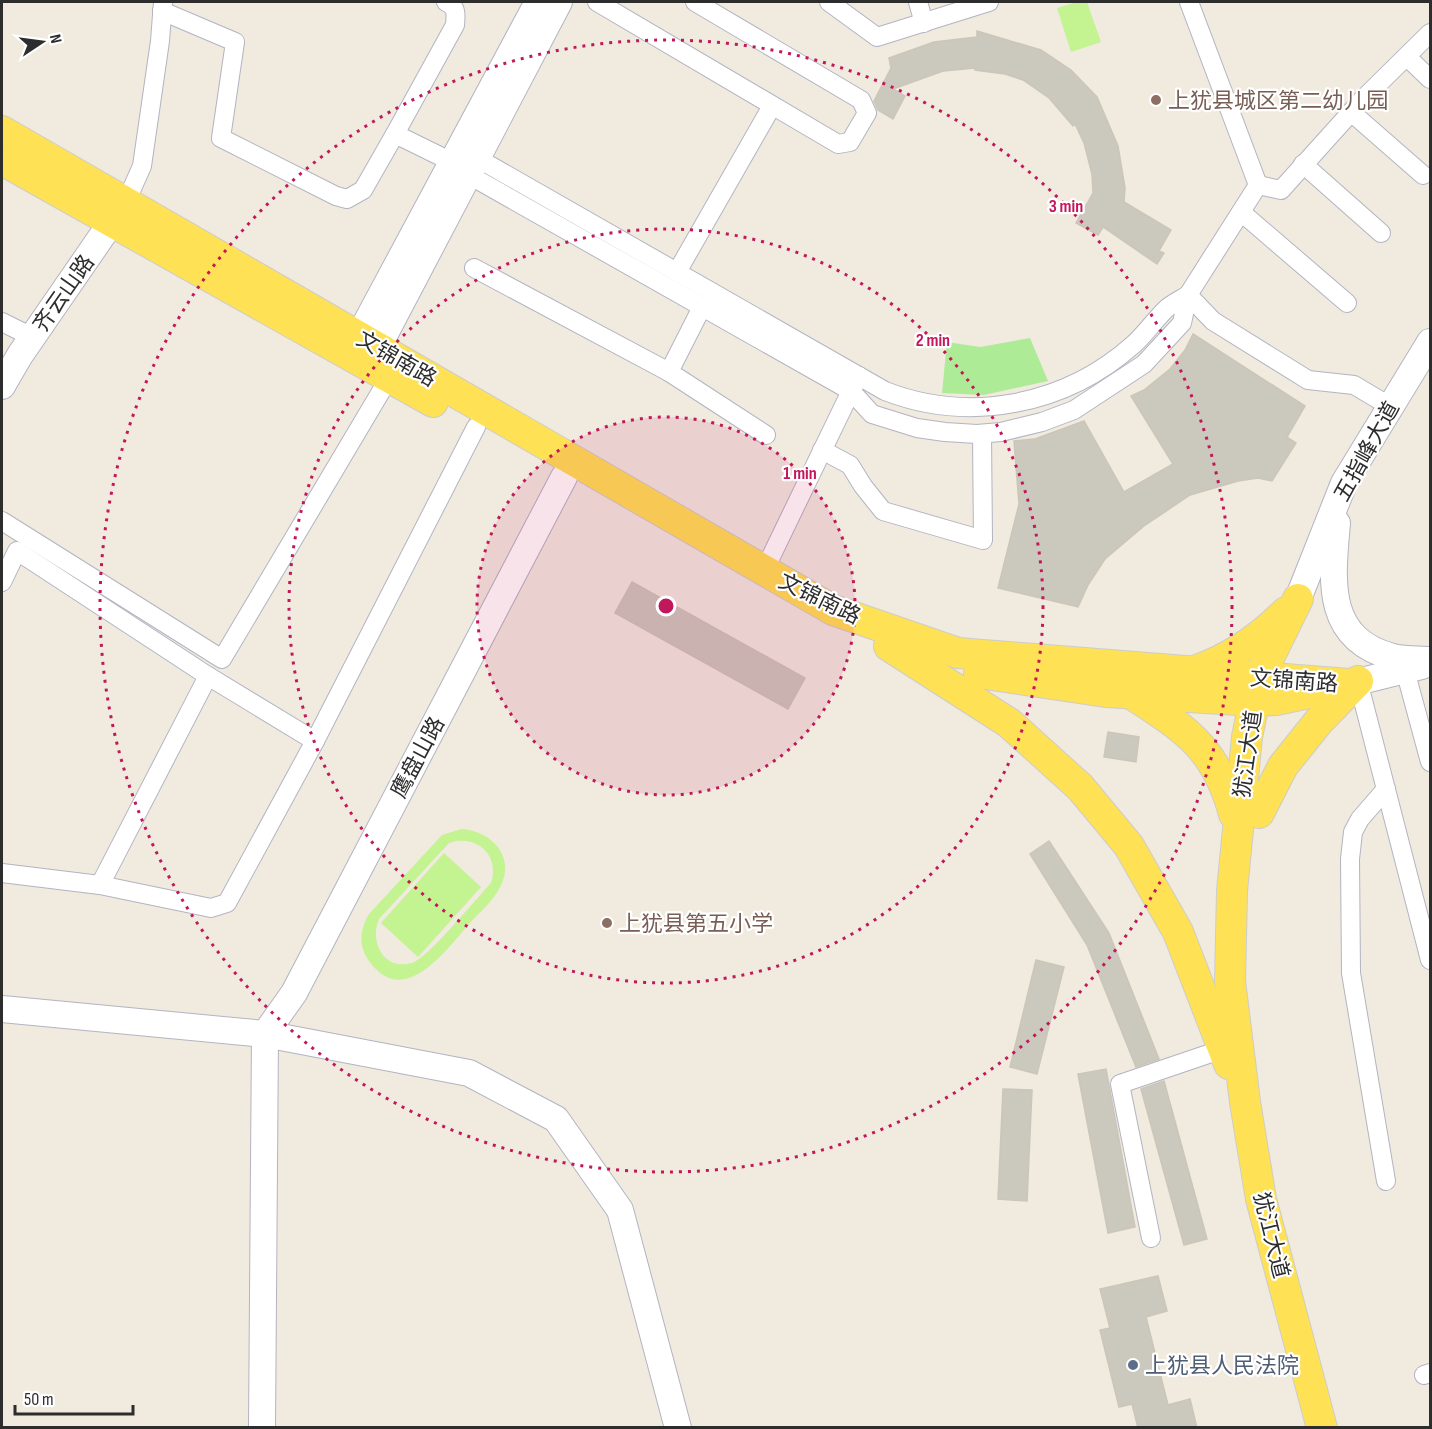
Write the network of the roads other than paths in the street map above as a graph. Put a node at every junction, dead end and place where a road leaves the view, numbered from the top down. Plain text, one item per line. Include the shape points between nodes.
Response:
1 (446, 2) edge
2 (537, 2) edge
3 (559, 2) edge
4 (597, 2) edge
5 (695, 2) edge
6 (829, 2) edge
7 (918, 2) edge
8 (989, 2) edge
9 (1189, 2) edge
10 (162, 7) edge
11 (924, 23) junction
12 (1431, 33) edge
13 (1407, 57) junction
14 (1431, 79) edge
15 (772, 106) junction
16 (1351, 112) junction
17 (2, 131) edge
18 (395, 134) junction
19 (2, 160) edge
20 (465, 163) junction
21 (1304, 164) junction
22 (1423, 175) dead end
23 (1258, 185) junction
24 (119, 212) junction
25 (1241, 212) junction
26 (1381, 233) dead end
27 (474, 268) dead end
28 (677, 272) junction
29 (1188, 295) junction
30 (1347, 303) dead end
31 (702, 306) junction
32 (2, 322) edge
33 (32, 337) junction
34 (1139, 339) junction
35 (368, 342) junction
36 (1431, 342) edge
37 (1154, 355) junction
38 (669, 372) junction
39 (389, 378) junction
40 (855, 384) junction
41 (2, 386) edge
42 (928, 404) junction
43 (988, 407) junction
44 (1391, 407) junction
45 (476, 427) junction
46 (923, 430) junction
47 (987, 434) junction
48 (766, 435) dead end
49 (822, 450) junction
50 (564, 477) junction
51 (1340, 494) junction
52 (2, 522) edge
53 (764, 571) junction
54 (2, 582) edge
55 (1298, 599) junction
56 (889, 646) junction
57 (1431, 662) edge
58 (1405, 670) junction
59 (1190, 672) junction
60 (208, 676) junction
61 (1354, 682) junction
62 (1268, 689) junction
63 (1130, 693) junction
64 (315, 741) junction
65 (1431, 762) edge
66 (1386, 789) junction
67 (1248, 822) junction
68 (2, 873) edge
69 (100, 885) junction
70 (1431, 960) edge
71 (2, 1009) edge
72 (265, 1034) junction
73 (1223, 1049) junction
74 (1245, 1102) junction
75 (1386, 1181) dead end
76 (1151, 1238) dead end
77 (1331, 1425) edge
78 (262, 1428) edge
79 (678, 1428) edge

1 - 18 street via 457,13 455,25
2 - 20 street
3 - 20 street
4 - 15 street
5 - 15 street via 861,100 867,113 850,142 838,144
6 - 11 street via 877,38
7 - 11 street
8 - 11 street
9 - 23 street
10 - 18 street via 235,42 221,138 347,199 363,190
10 - 24 street via 142,166
12 - 13 street
13 - 14 street
13 - 16 street
15 - 28 street
16 - 21 street
16 - 22 street
17 - 24 main road, 文锦南路
18 - 20 street
19 - 24 main road, 文锦南路
20 - 28 street
20 - 31 street
20 - 35 street
21 - 23 street via 1281,190
21 - 26 street
23 - 25 street
24 - 33 street, 齐云山路
24 - 35 main road, 文锦南路
24 - 39 main road, 文锦南路
25 - 29 street
25 - 30 street
27 - 38 street
28 - 40 street
29 - 34 street via 1165,309
29 - 37 street via 1182,324
29 - 44 street via 1213,321 1308,380 1354,385
31 - 38 street
31 - 40 street
32 - 33 street
33 - 41 street, 齐云山路
34 - 37 street
34 - 43 street via 1089,377 1047,394
35 - 53 main road, 文锦南路
36 - 44 street, 五指峰大道
37 - 47 street via 1123,380 1074,410 1042,422
38 - 48 street
39 - 45 main road, 文锦南路
39 - 52 street via 222,659
40 - 42 street
40 - 46 street via 872,414
40 - 49 street
42 - 43 street
42 - 46 street
43 - 47 street
44 - 51 street, 五指峰大道
45 - 50 main road, 文锦南路
45 - 64 street
46 - 47 street
47 - 49 street via 983,540 883,511 850,465
49 - 53 street
50 - 56 main road, 文锦南路 via 826,623
50 - 72 street, 鹰盘山路 via 294,993
51 - 55 street, 五指峰大道
51 - 57 street via 1332,574 1335,603 1347,628 1370,648 1395,657
53 - 59 main road, 文锦南路 via 833,610 958,653
54 - 60 street via 17,551
55 - 59 main road via 1275,624 1244,648
55 - 62 main road, 犹江大道
56 - 63 main road, 文锦南路 via 959,671
56 - 73 main road via 1009,723 1080,787 1122,837 1179,932
57 - 58 street
58 - 61 street
58 - 65 street
59 - 62 main road, 文锦南路
60 - 64 street
60 - 69 street
61 - 62 main road, 文锦南路
61 - 66 street
61 - 67 main road via 1284,766
62 - 63 main road, 文锦南路
62 - 67 main road, 犹江大道 via 1266,737
63 - 67 main road via 1178,724 1202,748
64 - 69 street via 231,896 220,907
66 - 70 street
66 - 75 street via 1353,832 1350,859 1351,973
67 - 74 main road, 犹江大道 via 1232,891 1230,981
67 - 77 main road, 犹江大道 via 1252,892 1250,981 1258,1098 1276,1194
68 - 69 street
71 - 72 street
72 - 78 street
72 - 79 street via 469,1073 556,1119 620,1210
73 - 74 main road
73 - 76 street via 1120,1084
74 - 77 main road, 犹江大道 via 1261,1199

